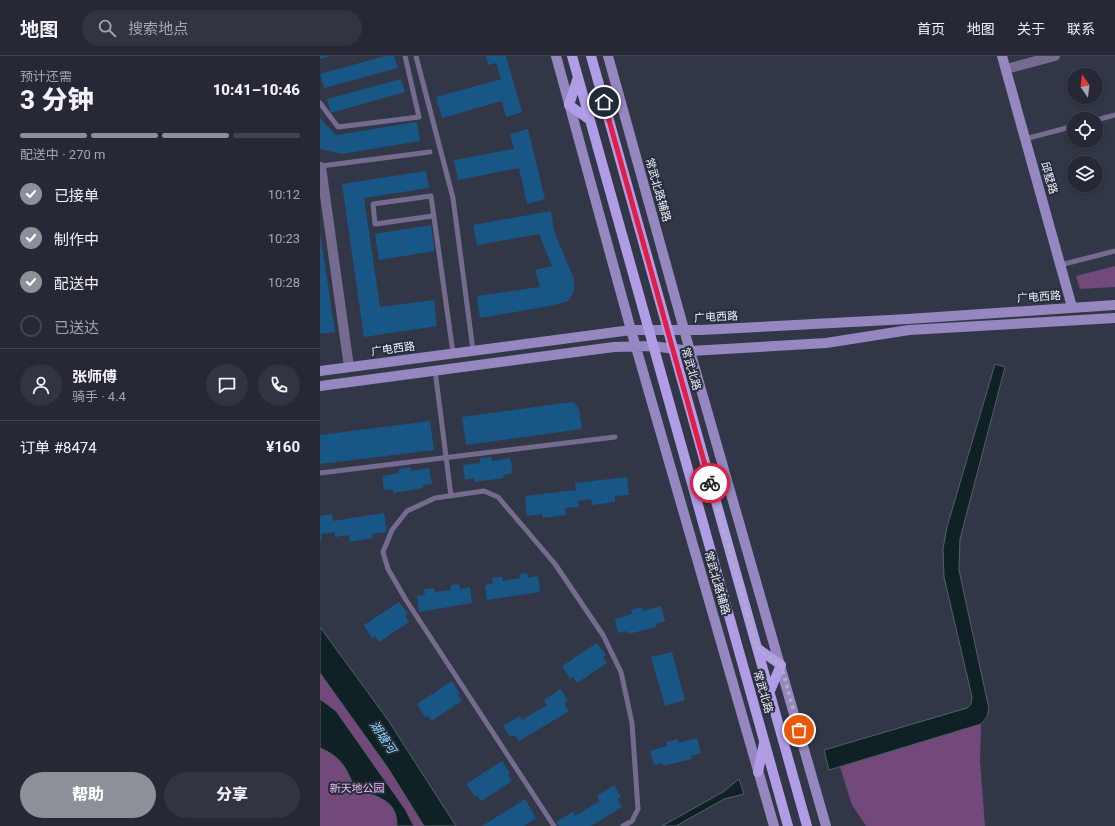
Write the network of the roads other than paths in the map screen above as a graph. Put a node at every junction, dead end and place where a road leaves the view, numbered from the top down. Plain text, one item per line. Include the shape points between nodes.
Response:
1 (405, 56) edge
2 (416, 56) edge
3 (556, 56) edge
4 (572, 56) edge
5 (591, 56) edge
6 (608, 56) edge
7 (1002, 56) edge
8 (1055, 56) edge
9 (1006, 69) junction
10 (578, 77) junction
11 (320, 103) edge
12 (569, 105) junction
13 (1115, 115) edge
14 (1103, 118) edge
15 (590, 120) junction
16 (1067, 128) edge
17 (1025, 139) junction
18 (430, 152) dead end
19 (320, 166) edge
20 (433, 216) junction
21 (1115, 251) edge
22 (1060, 265) junction
23 (1115, 305) edge
24 (1072, 307) junction
25 (1115, 318) edge
26 (649, 329) junction
27 (668, 329) junction
28 (630, 330) junction
29 (685, 330) junction
30 (653, 346) junction
31 (636, 347) junction
32 (672, 348) junction
33 (474, 350) junction
34 (690, 351) junction
35 (453, 353) junction
36 (349, 367) junction
37 (435, 370) junction
38 (320, 371) edge
39 (320, 386) edge
40 (615, 437) dead end
41 (446, 458) junction
42 (320, 473) edge
43 (451, 496) junction
44 (757, 648) junction
45 (781, 665) junction
46 (769, 693) junction
47 (764, 741) junction
48 (758, 772) junction
49 (634, 823) edge
50 (554, 826) edge
51 (623, 826) edge
52 (774, 826) edge
53 (788, 826) edge
54 (807, 826) edge
55 (826, 826) edge

1 - 11 lane via 419,117 338,127
2 - 33 lane via 453,198
3 - 12 street
4 - 10 main road, 常武北路
5 - 27 main road, 常武北路
6 - 29 street, 常武北路辅路
7 - 9 street, 邱墅路
8 - 9 street
9 - 17 street, 邱墅路
10 - 12 main road
10 - 15 main road, 常武北路
12 - 15 main road
12 - 28 street
13 - 14 lane
15 - 26 main road, 常武北路
16 - 17 lane
17 - 22 street, 邱墅路
18 - 19 lane
19 - 36 street
20 - 20 lane via 431,196 372,204 376,224
20 - 35 lane
21 - 22 lane
22 - 24 street, 邱墅路
23 - 24 street, 广电西路
24 - 29 street, 广电西路 via 908,319
25 - 34 street via 909,330 826,343
26 - 27 street, 广电西路
26 - 28 street, 广电西路
26 - 30 main road, 常武北路
27 - 29 street, 广电西路
27 - 32 main road, 常武北路
28 - 31 street, 常武北路辅路
28 - 33 street, 广电西路
29 - 34 street, 常武北路辅路
30 - 31 street
30 - 32 street
30 - 47 main road, 常武北路
31 - 37 street via 614,347
31 - 48 street, 常武北路辅路
32 - 34 street
32 - 44 main road, 常武北路
33 - 35 street, 广电西路
34 - 45 street
35 - 36 street, 广电西路
36 - 38 street, 广电西路
37 - 39 street
37 - 41 lane
40 - 41 lane
41 - 42 lane
41 - 43 lane
43 - 49 lane via 484,491 498,497 555,564 603,635 621,672 632,723 638,809
43 - 50 lane via 434,498 407,511 392,530 383,552 388,569
44 - 45 main road
44 - 46 main road, 常武北路
45 - 46 main road
45 - 55 street
46 - 54 main road, 常武北路
47 - 48 main road
47 - 53 main road, 常武北路
48 - 52 street, 常武北路辅路
49 - 51 lane

